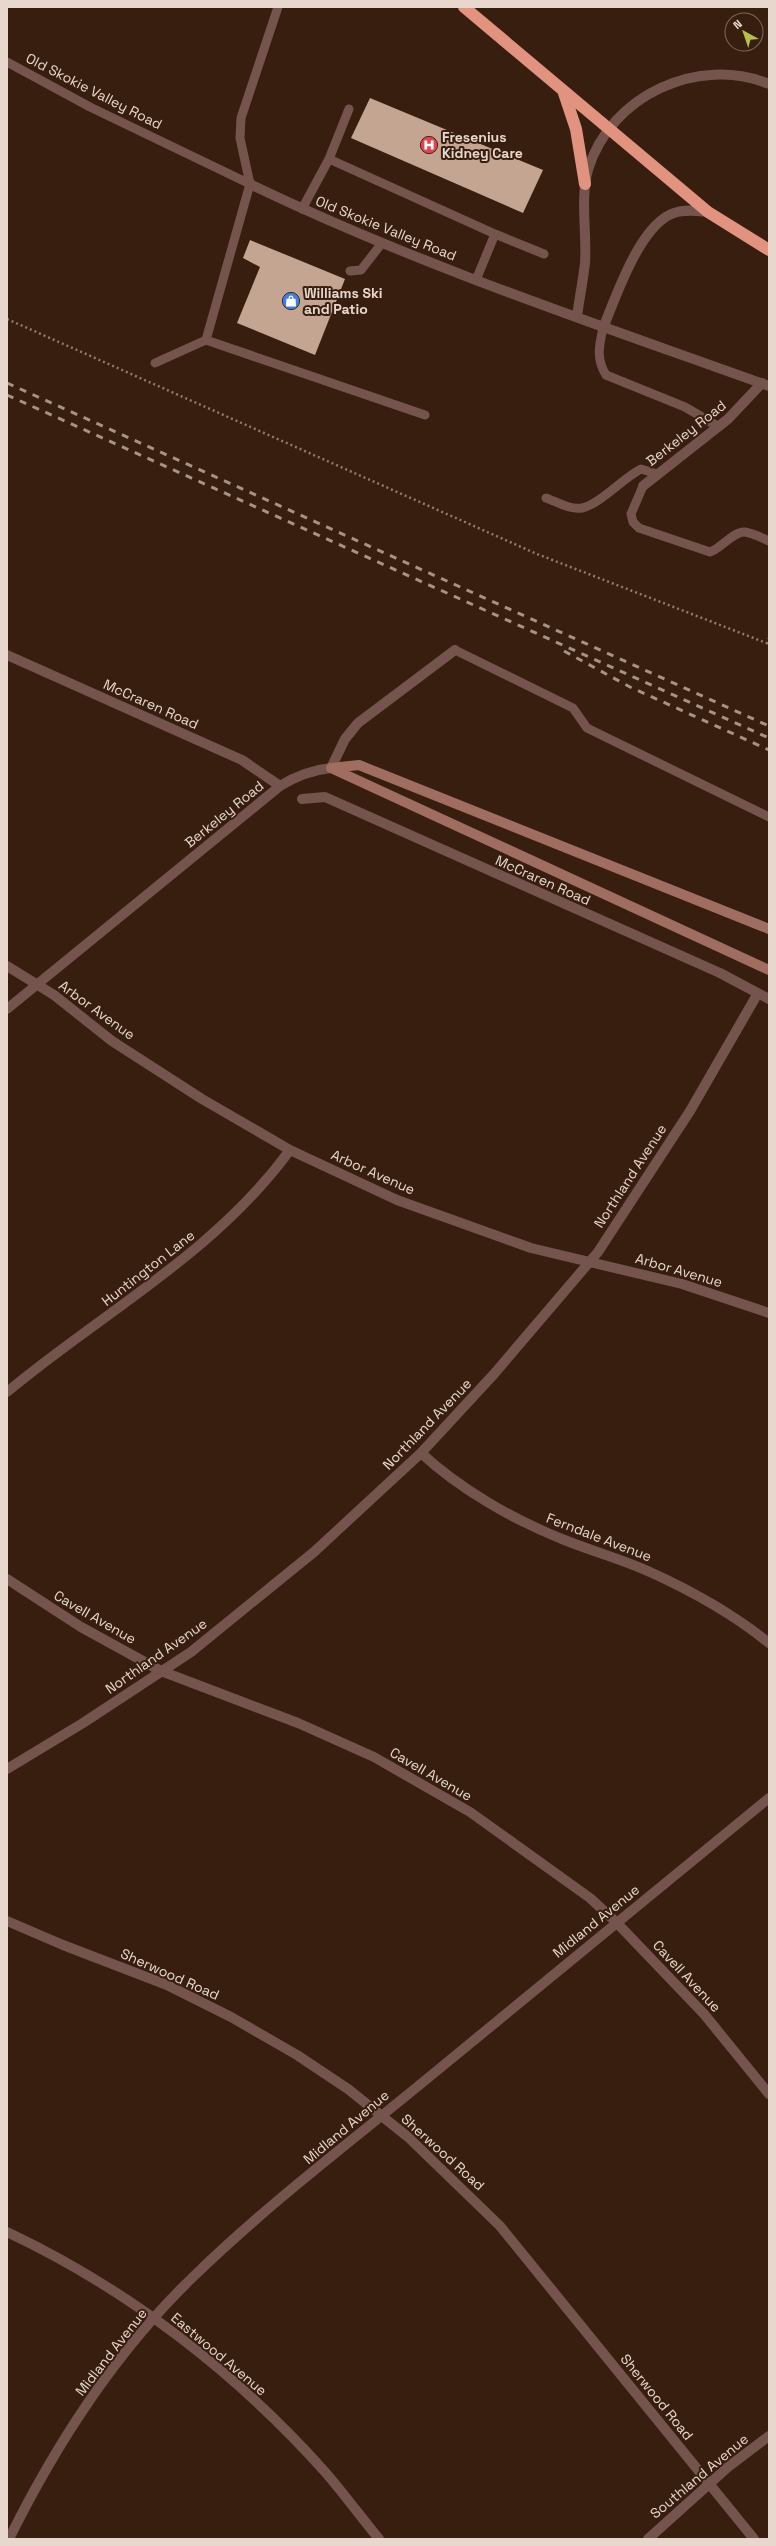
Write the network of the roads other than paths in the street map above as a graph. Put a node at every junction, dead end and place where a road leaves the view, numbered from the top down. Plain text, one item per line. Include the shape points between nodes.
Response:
1 (278, 7) edge
2 (464, 7) edge
3 (7, 62) edge
4 (769, 84) edge
5 (562, 90) junction
6 (349, 109) dead end
7 (609, 129) junction
8 (329, 158) junction
9 (250, 184) junction
10 (585, 184) junction
11 (302, 209) junction
12 (708, 212) junction
13 (495, 234) junction
14 (382, 243) junction
15 (769, 250) edge
16 (544, 254) dead end
17 (350, 271) dead end
18 (476, 280) junction
19 (577, 317) junction
20 (603, 328) junction
21 (206, 340) junction
22 (155, 363) dead end
23 (766, 384) edge
24 (425, 415) dead end
25 (719, 427) junction
26 (656, 474) junction
27 (643, 486) joint
28 (546, 498) dead end
29 (769, 541) edge
30 (455, 650) joint
31 (7, 654) edge
32 (331, 768) junction
33 (280, 786) junction
34 (302, 799) dead end
35 (769, 817) edge
36 (769, 929) edge
37 (7, 966) edge
38 (769, 970) edge
39 (37, 984) junction
40 (758, 993) junction
41 (769, 999) edge
42 (7, 1009) edge
43 (290, 1150) junction
44 (587, 1262) junction
45 (769, 1313) edge
46 (7, 1392) edge
47 (420, 1452) junction
48 (7, 1579) edge
49 (769, 1644) edge
50 (161, 1671) junction
51 (7, 1768) edge
52 (769, 1798) edge
53 (7, 1921) edge
54 (616, 1922) junction
55 (769, 2094) edge
56 (382, 2116) junction
57 (7, 2232) edge
58 (155, 2318) junction
59 (769, 2436) edge
60 (709, 2483) junction
61 (9, 2539) edge
62 (379, 2539) edge
63 (648, 2539) edge
64 (754, 2539) edge

1 - 9 lane via 241,118 240,138
2 - 5 highway
3 - 9 lane, Old Skokie Valley Road via 90,107
4 - 7 street via 729,74 705,74 679,80 662,86 639,101
5 - 7 highway
5 - 10 highway via 576,129
6 - 8 lane
7 - 10 street via 593,157
7 - 12 highway
8 - 11 lane
8 - 13 lane
9 - 11 street, Old Skokie Valley Road
9 - 21 lane
10 - 19 street via 584,264
11 - 14 street, Old Skokie Valley Road
12 - 15 highway
12 - 20 street via 690,210 674,213 659,222 643,241
13 - 16 lane
13 - 18 lane
14 - 17 lane via 361,270
14 - 18 street, Old Skokie Valley Road
18 - 19 street, Old Skokie Valley Road
19 - 20 street, Old Skokie Valley Road
20 - 23 street, Old Skokie Valley Road
20 - 25 lane via 598,351 606,375 685,407
21 - 22 lane
21 - 24 lane
23 - 25 street, Berkeley Road
25 - 26 street, Berkeley Road
26 - 27 street, Berkeley Road
26 - 28 lane via 640,468 582,508
27 - 29 lane via 631,514 633,522 639,528 710,552 718,550 736,534 744,532
30 - 32 street via 358,723 345,739
30 - 35 lane via 572,708 586,728
31 - 33 street, McCraren Road via 242,760
32 - 33 street, Berkeley Road via 300,775
32 - 36 main road via 359,765
32 - 38 main road
33 - 39 street, Berkeley Road
34 - 40 street, McCraren Road via 325,797 720,973
37 - 39 street, Arbor Avenue
39 - 42 street, Berkeley Road
39 - 43 street, Arbor Avenue via 112,1041 202,1099
40 - 41 street, McCraren Road
40 - 44 street, Northland Avenue via 690,1111 598,1252
43 - 44 street, Arbor Avenue via 397,1200 531,1248
43 - 46 street, Huntington Lane via 270,1177 216,1232 182,1262
44 - 45 street, Arbor Avenue via 611,1265 682,1284
44 - 47 street, Northland Avenue via 494,1374
47 - 49 street, Ferndale Avenue via 448,1475 525,1522 562,1539 649,1571 700,1597
47 - 50 street, Northland Avenue via 314,1552 191,1652
48 - 50 street, Cavell Avenue via 81,1628
50 - 51 street, Northland Avenue via 83,1723
50 - 54 street, Cavell Avenue via 298,1723 374,1757 427,1786 470,1812 590,1898
52 - 54 street, Midland Avenue
53 - 56 street, Sherwood Road via 167,1985 232,2017 297,2055 348,2089
54 - 55 street, Cavell Avenue via 704,2014
54 - 56 street, Midland Avenue
56 - 58 street, Midland Avenue via 251,2225 194,2276
56 - 60 street, Sherwood Road via 413,2142 500,2226
57 - 58 street, Eastwood Avenue via 101,2282
58 - 61 street, Midland Avenue via 96,2393 50,2462
58 - 62 street, Eastwood Avenue via 251,2397 325,2473
59 - 60 street, Southland Avenue
60 - 63 street, Southland Avenue
60 - 64 street, Sherwood Road

